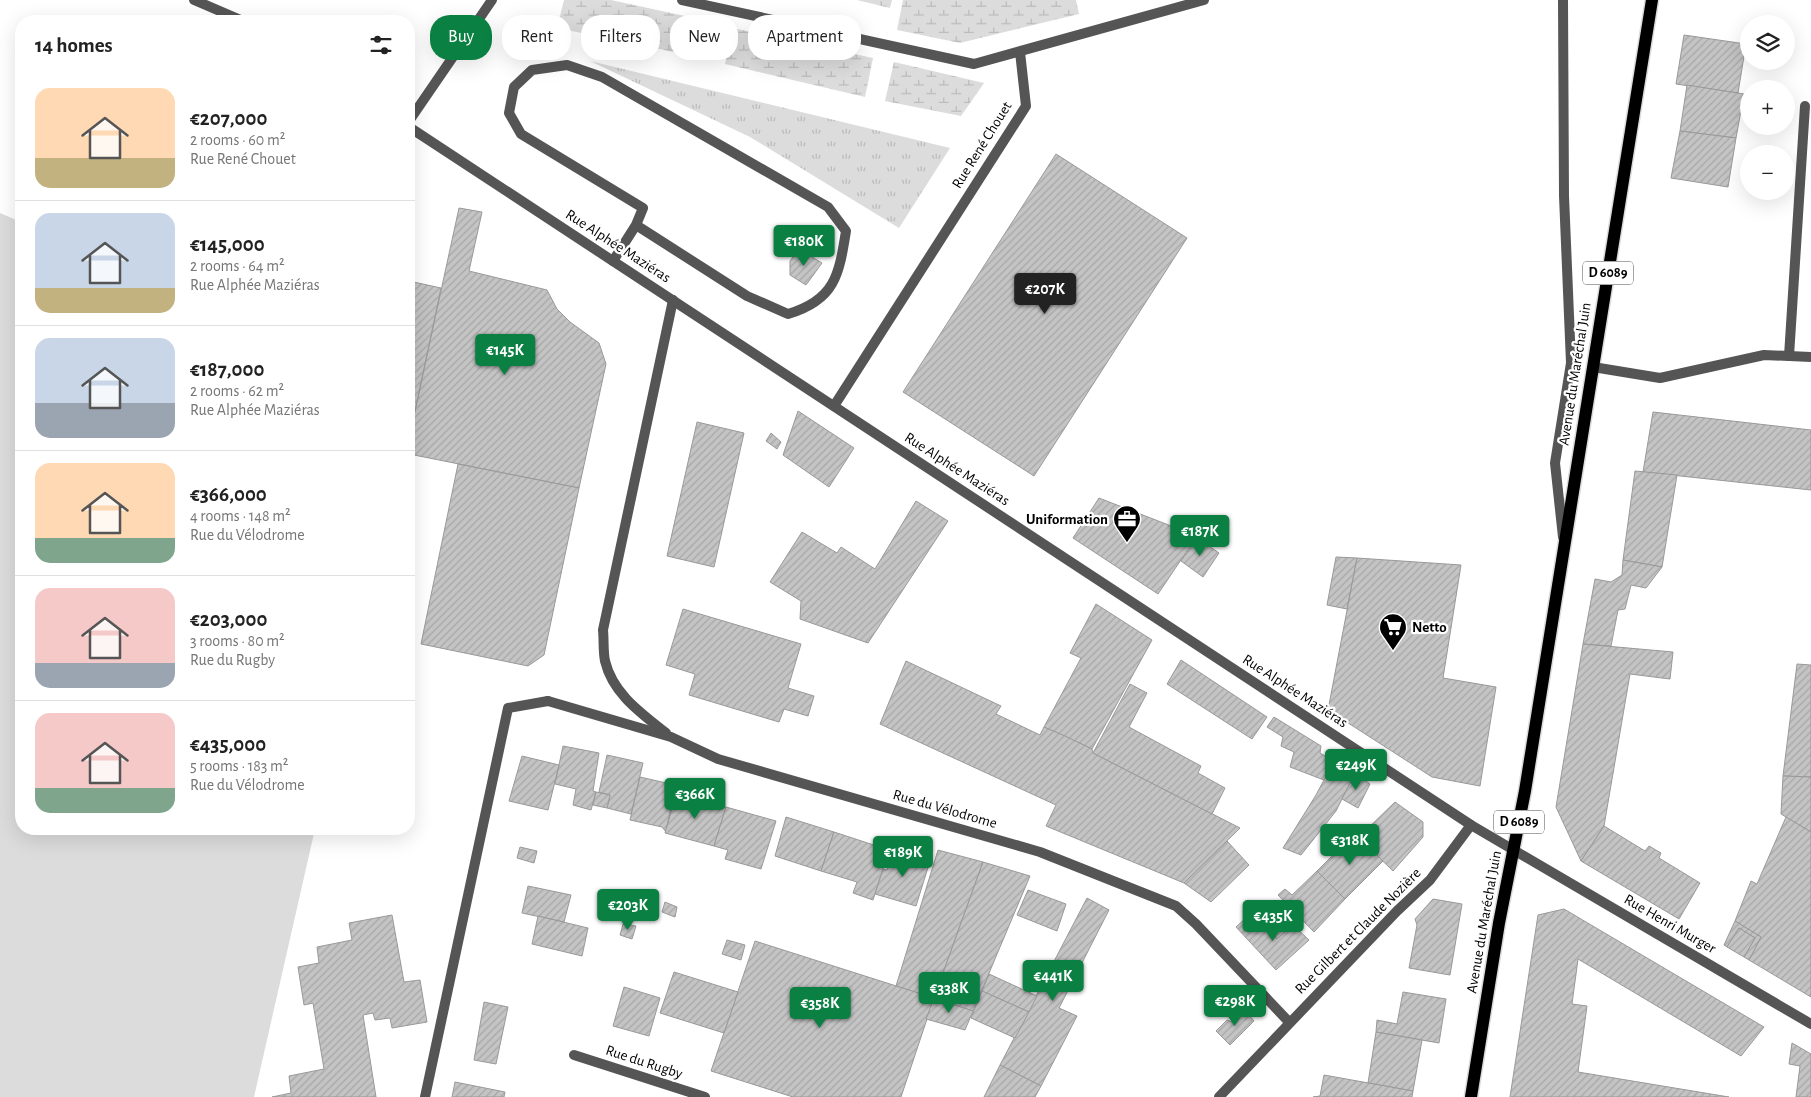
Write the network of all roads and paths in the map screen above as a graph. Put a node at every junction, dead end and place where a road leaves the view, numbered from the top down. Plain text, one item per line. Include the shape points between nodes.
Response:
1 (194, 0) edge
2 (492, 0) edge
3 (682, 0) edge
4 (1204, 0) edge
5 (1562, 0) edge
6 (1652, 0) edge
7 (229, 15) edge
8 (1020, 52) junction
9 (1805, 106) dead end
10 (415, 111) edge
11 (415, 131) edge
12 (636, 225) junction
13 (613, 261) junction
14 (673, 300) junction
15 (1789, 356) junction
16 (1811, 357) edge
17 (1593, 367) junction
18 (834, 406) junction
19 (1564, 546) junction
20 (671, 737) junction
21 (1471, 825) junction
22 (1514, 851) junction
23 (1289, 1022) junction
24 (1811, 1024) edge
25 (574, 1055) dead end
26 (425, 1097) edge
27 (705, 1097) edge
28 (1219, 1097) edge
29 (1471, 1097) edge

1 - 7 street
2 - 10 street
3 - 8 street via 974,64
4 - 8 street
5 - 19 street, Avenue du Maréchal Juin via 1564,196 1571,363 1556,463
6 - 17 main road, Avenue du Maréchal Juin / D 6089
8 - 18 street, Rue René Chouet via 1026,106
9 - 15 street
11 - 13 street, Rue Alphée Maziéras
12 - 12 street via 747,296 788,314 808,308 828,291 840,266 846,231 828,207 602,77 567,66 532,70 514,87 509,113 521,134 643,208
12 - 13 street
13 - 14 street, Rue Alphée Maziéras
14 - 18 street, Rue Alphée Maziéras
14 - 20 street via 603,630 605,661 614,681 628,702
15 - 16 street
15 - 17 street via 1764,356 1660,378
17 - 19 main road, Avenue du Maréchal Juin / D 6089
18 - 21 street, Rue Alphée Maziéras
19 - 22 main road, Avenue du Maréchal Juin / D 6089
20 - 23 street, Rue du Vélodrome via 718,760 1040,852 1176,906
20 - 26 street, Rue du Vélodrome via 548,701 508,708
21 - 22 street, Rue Alphée Maziéras
21 - 23 street, Rue Gilbert et Claude Nozière via 1430,880
22 - 24 street, Rue Henri Murger
22 - 29 main road, Avenue du Maréchal Juin / D 6089
23 - 28 street, Rue Gilbert et Claude Nozière
25 - 27 street, Rue du Rugby

